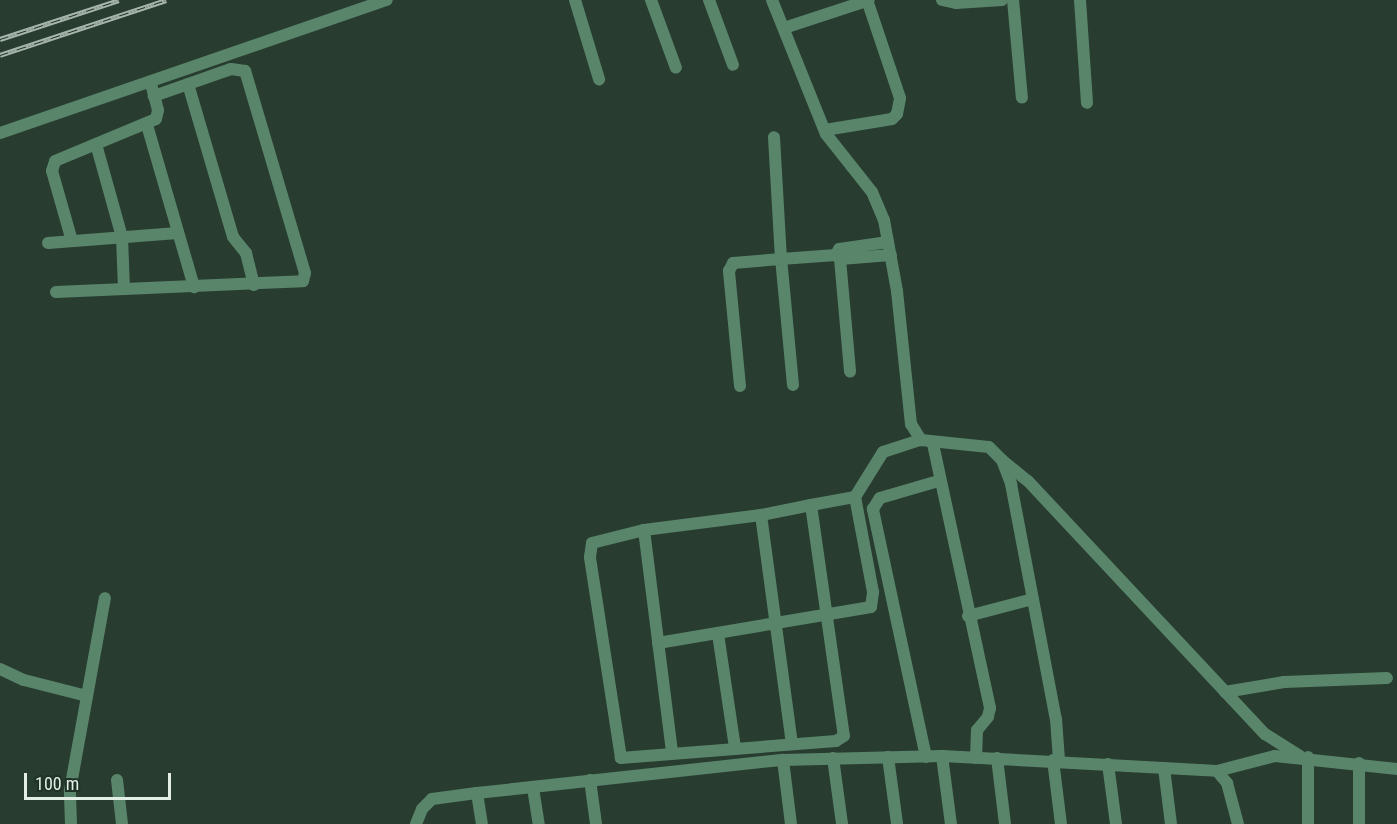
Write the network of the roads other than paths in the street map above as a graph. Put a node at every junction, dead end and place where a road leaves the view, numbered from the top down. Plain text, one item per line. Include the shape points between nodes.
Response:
1 (387, 0) edge
2 (575, 0) edge
3 (651, 0) edge
4 (709, 0) edge
5 (772, 0) edge
6 (867, 0) edge
7 (942, 0) edge
8 (1002, 0) edge
9 (1013, 0) edge
10 (1080, 0) edge
11 (784, 28) junction
12 (733, 65) dead end
13 (676, 68) dead end
14 (599, 79) dead end
15 (150, 81) junction
16 (188, 84) junction
17 (154, 96) junction
18 (1022, 98) dead end
19 (1087, 103) dead end
20 (147, 124) junction
21 (825, 130) junction
22 (0, 132) edge
23 (774, 137) dead end
24 (96, 144) junction
25 (178, 233) junction
26 (122, 237) junction
27 (72, 241) junction
28 (888, 242) junction
29 (48, 243) dead end
30 (891, 255) junction
31 (838, 257) junction
32 (782, 259) junction
33 (254, 285) junction
34 (194, 287) junction
35 (124, 290) junction
36 (56, 292) dead end
37 (850, 372) dead end
38 (793, 385) dead end
39 (740, 386) dead end
40 (927, 442) junction
41 (1002, 460) junction
42 (938, 481) junction
43 (855, 497) junction
44 (811, 505) junction
45 (761, 515) junction
46 (644, 530) junction
47 (105, 598) dead end
48 (1033, 599) junction
49 (968, 616) junction
50 (828, 617) junction
51 (774, 625) junction
52 (718, 634) junction
53 (658, 643) junction
54 (0, 669) edge
55 (1387, 678) dead end
56 (1225, 692) junction
57 (87, 696) junction
58 (792, 744) junction
59 (735, 748) junction
60 (672, 752) junction
61 (942, 756) junction
62 (1304, 756) junction
63 (888, 757) junction
64 (926, 757) junction
65 (833, 758) junction
66 (976, 758) junction
67 (997, 758) junction
68 (783, 760) junction
69 (1056, 760) junction
70 (1359, 763) junction
71 (1108, 764) junction
72 (1164, 768) junction
73 (1397, 769) edge
74 (1217, 771) junction
75 (117, 780) dead end
76 (590, 780) junction
77 (533, 788) junction
78 (477, 793) junction
79 (71, 824) edge
80 (122, 824) edge
81 (416, 824) edge
82 (482, 824) edge
83 (538, 824) edge
84 (596, 824) edge
85 (790, 824) edge
86 (842, 824) edge
87 (897, 824) edge
88 (951, 824) edge
89 (1005, 824) edge
90 (1061, 824) edge
91 (1116, 824) edge
92 (1172, 824) edge
93 (1239, 824) edge
94 (1308, 824) edge
95 (1359, 824) edge

1 - 15 street
2 - 14 street
3 - 13 street
4 - 12 street
5 - 11 street
6 - 11 street
6 - 21 street via 900,98 897,114 892,120
7 - 8 street
9 - 18 street
10 - 19 street
11 - 21 street
15 - 17 street
15 - 22 street
16 - 17 street
16 - 33 street via 233,237 246,253
16 - 33 street via 231,69 248,75 305,277 300,283
17 - 20 street via 158,114
20 - 24 street
20 - 25 street
21 - 28 street via 872,192 885,219
23 - 32 street
24 - 26 street
24 - 27 street via 59,157 52,166
25 - 26 street
25 - 34 street
26 - 27 street
26 - 35 street
27 - 29 street
28 - 30 street
28 - 31 street via 839,249
30 - 31 street
30 - 40 street via 911,424
31 - 32 street
31 - 37 street
32 - 38 street
32 - 39 street via 730,265
33 - 34 street
34 - 35 street
35 - 36 street
40 - 41 street via 989,447
40 - 42 street
40 - 43 street via 884,452
41 - 48 street via 1011,484
41 - 56 street via 1028,481
42 - 49 street
42 - 64 street via 880,498 873,508
43 - 44 street
43 - 50 street via 873,601 866,610
44 - 45 street
44 - 50 street
45 - 46 street
45 - 51 street
46 - 53 street
46 - 60 street via 595,541 590,557 619,753 625,759
47 - 57 street
48 - 49 street
48 - 69 street
49 - 66 street via 990,708 988,717 977,729
50 - 51 street
50 - 58 street via 846,731 836,741
51 - 52 street
51 - 58 street
52 - 53 street
52 - 59 street
53 - 60 street
54 - 57 street via 24,680
55 - 56 street via 1284,682
56 - 62 street via 1265,734
57 - 79 street via 70,790
58 - 59 street
59 - 60 street
61 - 64 street
61 - 66 street
61 - 88 street
62 - 70 street
62 - 74 street via 1275,756
62 - 94 street
63 - 64 street
63 - 65 street
63 - 87 street
65 - 68 street
65 - 86 street
66 - 67 street
67 - 69 street
67 - 89 street
68 - 76 street
68 - 85 street
69 - 71 street
69 - 90 street
70 - 73 street
70 - 95 street
71 - 72 street
71 - 91 street
72 - 74 street
72 - 92 street
74 - 93 street via 1227,783
75 - 80 street
76 - 77 street
76 - 84 street
77 - 78 street
77 - 83 street
78 - 81 street via 432,799 422,809
78 - 82 street

